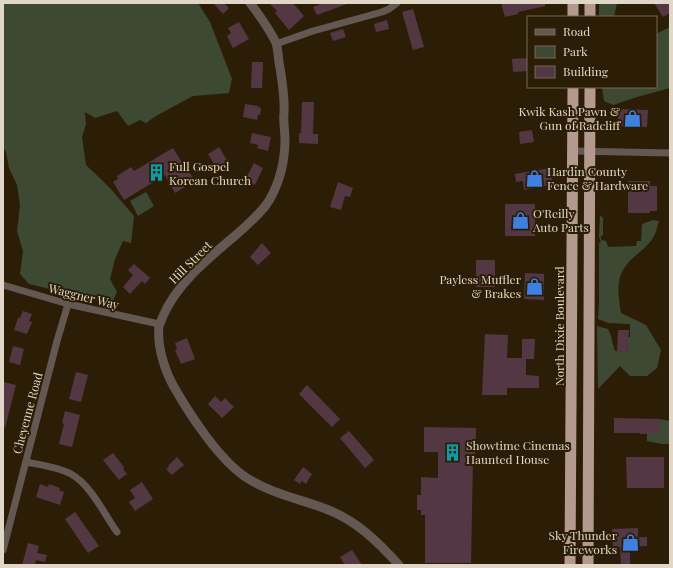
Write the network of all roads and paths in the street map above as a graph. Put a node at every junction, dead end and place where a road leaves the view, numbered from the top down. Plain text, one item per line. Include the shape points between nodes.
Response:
1 (250, 3) edge
2 (397, 3) edge
3 (573, 3) edge
4 (590, 3) edge
5 (573, 16) edge
6 (590, 16) edge
7 (276, 44) junction
8 (573, 88) edge
9 (590, 88) edge
10 (573, 150) junction
11 (589, 151) junction
12 (670, 154) edge
13 (3, 285) edge
14 (68, 304) junction
15 (160, 324) junction
16 (26, 462) junction
17 (117, 532) dead end
18 (3, 550) edge
19 (399, 565) edge
20 (570, 565) edge
21 (588, 565) edge

1 - 7 street, Hill Street
2 - 7 street via 382,12
3 - 5 highway
4 - 6 highway
7 - 15 street, Hill Street via 283,87 285,138 282,171 277,185 259,213 191,274 176,292
8 - 10 highway, North Dixie Boulevard
9 - 11 highway
10 - 11 street
10 - 20 highway, North Dixie Boulevard
11 - 12 street
11 - 21 highway
13 - 14 street, Waggner Way
14 - 15 street, Waggner Way
14 - 16 street, Cheyenne Road
15 - 19 street, Hill Street via 161,353 172,384 211,442 234,468 246,478 272,491 327,509 353,522
16 - 17 street via 78,478
16 - 18 street, Cheyenne Road

